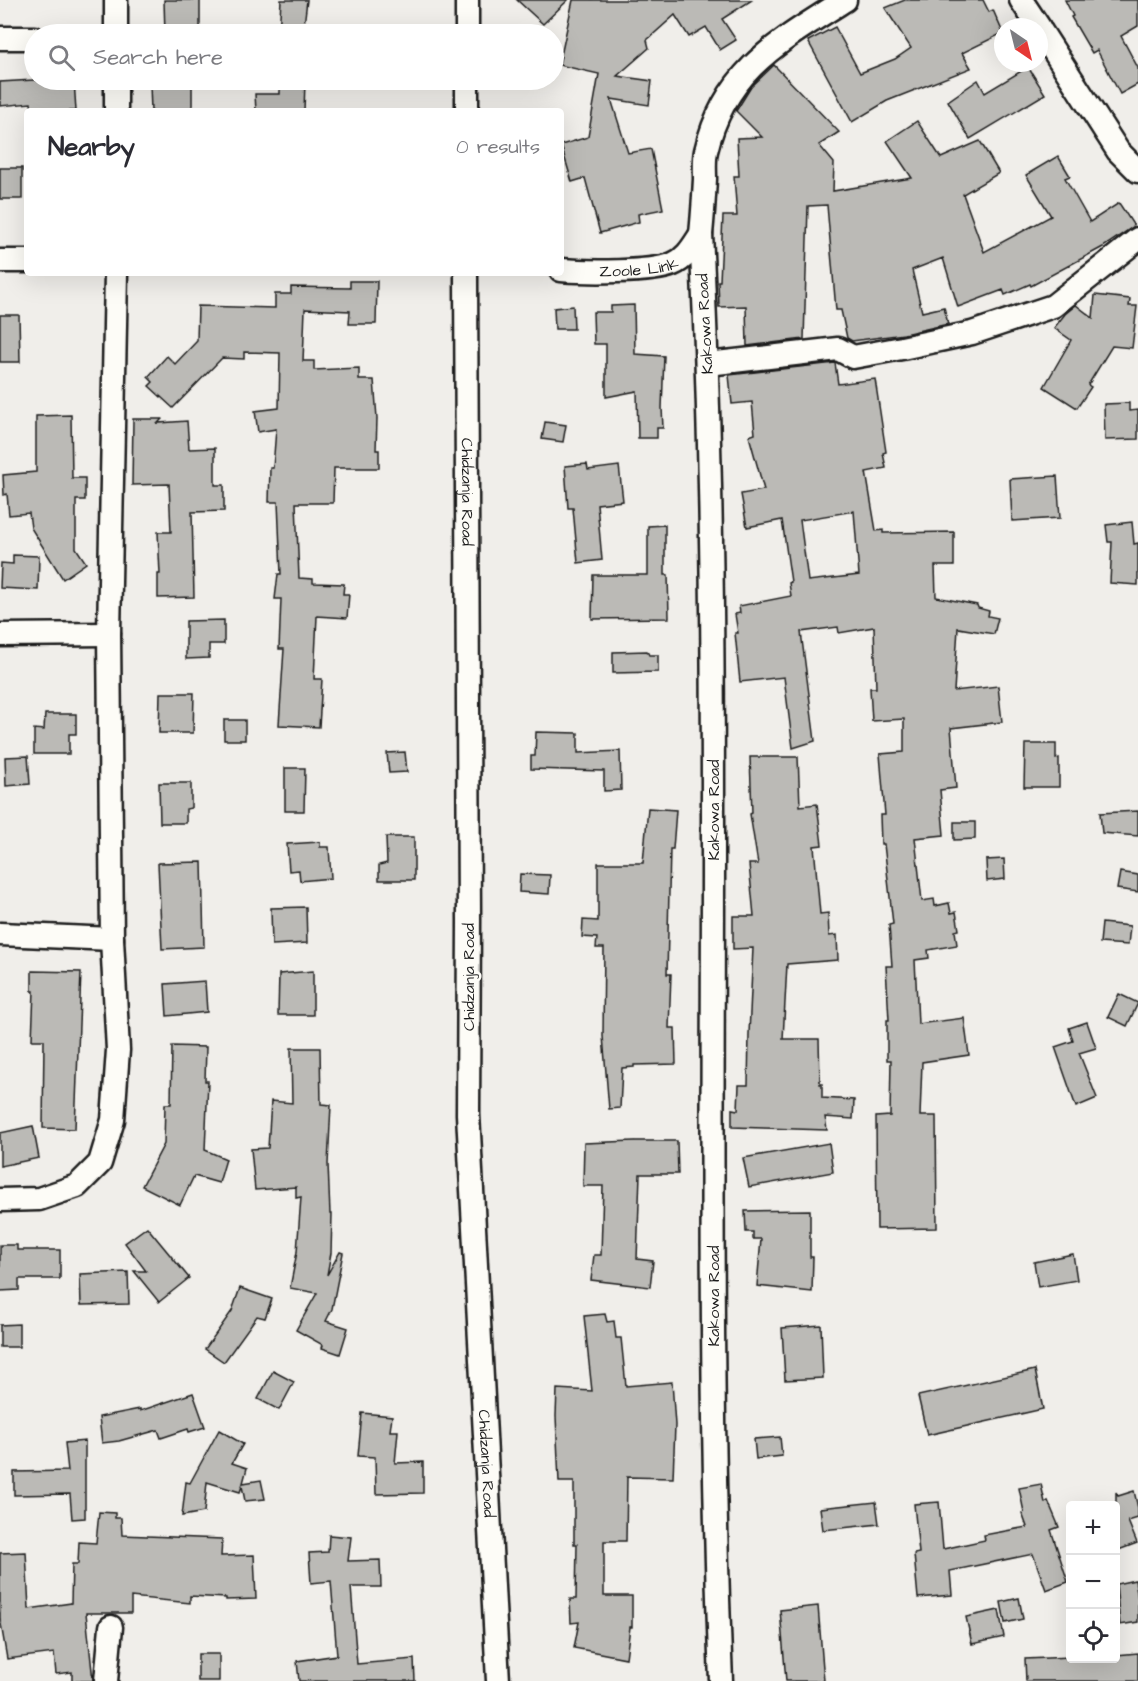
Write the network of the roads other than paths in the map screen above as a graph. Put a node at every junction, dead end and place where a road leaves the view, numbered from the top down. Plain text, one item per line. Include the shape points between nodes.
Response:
1 (116, 0) edge
2 (467, 0) edge
3 (844, 0) edge
4 (1021, 0) edge
5 (1033, 18) edge
6 (116, 24) edge
7 (467, 24) edge
8 (0, 38) edge
9 (24, 38) edge
10 (1048, 41) edge
11 (116, 90) edge
12 (467, 90) edge
13 (116, 108) edge
14 (467, 108) edge
15 (1138, 171) edge
16 (701, 234) junction
17 (1138, 239) edge
18 (0, 261) edge
19 (24, 261) edge
20 (564, 270) edge
21 (116, 276) edge
22 (466, 276) edge
23 (708, 364) junction
24 (109, 634) junction
25 (0, 635) edge
26 (0, 934) edge
27 (112, 939) junction
28 (0, 1200) edge
29 (111, 1627) dead end
30 (106, 1681) edge
31 (498, 1681) edge
32 (721, 1681) edge

1 - 6 street
2 - 7 street
3 - 16 street, Kakowa Road via 755,62 722,104 705,153
4 - 5 street
8 - 9 street
10 - 15 street via 1118,151
11 - 13 street
12 - 14 street
16 - 20 street, Zoole Link via 690,253 673,264 651,269
16 - 23 street, Kakowa Road
17 - 23 street via 1053,306 972,333 853,357 838,350
18 - 19 street
21 - 24 street
22 - 31 street, Chidzanja Road via 468,1114
23 - 32 street, Kakowa Road via 715,772 716,1539
24 - 25 street
24 - 27 street
26 - 27 street
27 - 28 street via 118,1050 113,1120 100,1163 77,1186 39,1199
29 - 30 street

